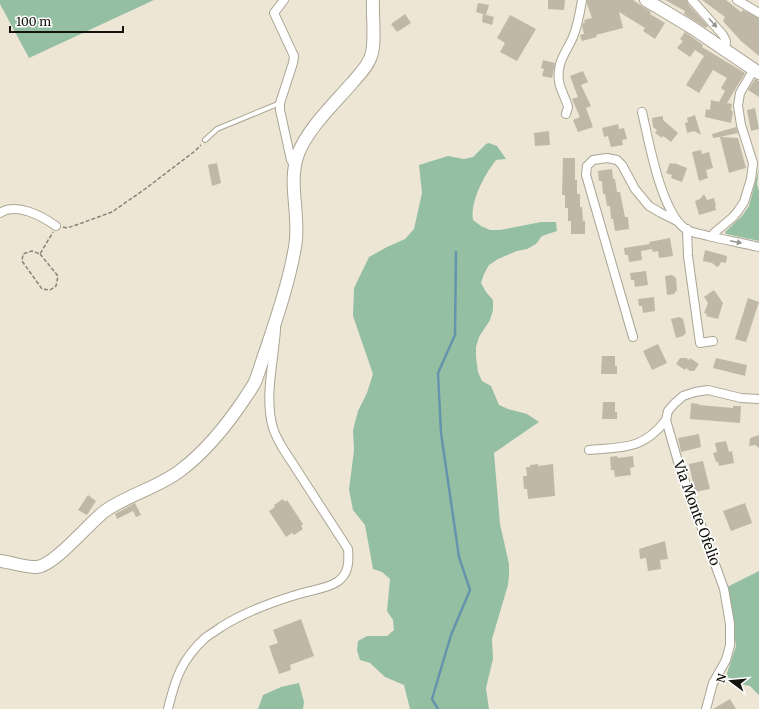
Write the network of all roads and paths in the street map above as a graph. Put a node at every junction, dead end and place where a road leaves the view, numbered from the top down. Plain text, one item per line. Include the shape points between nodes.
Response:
1 (284, 0) edge
2 (373, 0) edge
3 (582, 0) edge
4 (646, 0) edge
5 (692, 0) edge
6 (737, 0) edge
7 (759, 13) edge
8 (725, 50) junction
9 (756, 71) edge
10 (280, 103) junction
11 (642, 112) dead end
12 (566, 114) dead end
13 (205, 140) joint
14 (755, 161) edge
15 (294, 166) junction
16 (0, 213) edge
17 (677, 221) junction
18 (56, 226) junction
19 (687, 229) junction
20 (712, 237) junction
21 (759, 247) edge
22 (40, 254) junction
23 (277, 317) junction
24 (633, 337) dead end
25 (713, 341) dead end
26 (759, 399) edge
27 (666, 420) junction
28 (589, 450) dead end
29 (0, 560) edge
30 (168, 709) edge
31 (706, 709) edge

1 - 10 street via 274,13 294,56
2 - 15 street via 372,55 306,140
3 - 12 street via 573,37 562,57 558,72 568,107
4 - 8 street
5 -> 8 street via 723,35 726,41
6 - 7 street
8 - 9 street
9 - 14 street via 742,89 738,106 741,125
10 - 13 lane via 217,129
10 - 15 street
11 - 17 street via 660,182
13 - 18 path via 195,151 112,212 67,228
14 - 20 street via 744,202 733,217
15 - 23 street via 296,245
16 - 18 street via 6,209 25,210 40,215
17 - 19 street
17 - 24 street via 649,206 617,160 593,160 587,166 586,175
18 - 22 path
19 - 20 street
19 - 25 street via 688,256 700,343
20 -> 21 street
22 - 22 path via 32,251 23,254 22,261 42,289 50,290 56,286 58,276
23 - 29 street via 254,383 220,431 194,459 159,484 106,511 56,558 38,567
23 - 30 street via 269,398 273,430 348,549 349,562 338,581 262,606 235,618 206,637 189,655 178,673
26 - 27 street via 741,398 708,390 695,392 683,396 674,404 668,411
27 - 28 street via 639,444
27 - 31 street, Via Monte Ofelio via 679,465 724,589 729,618 730,644 726,660 713,683

